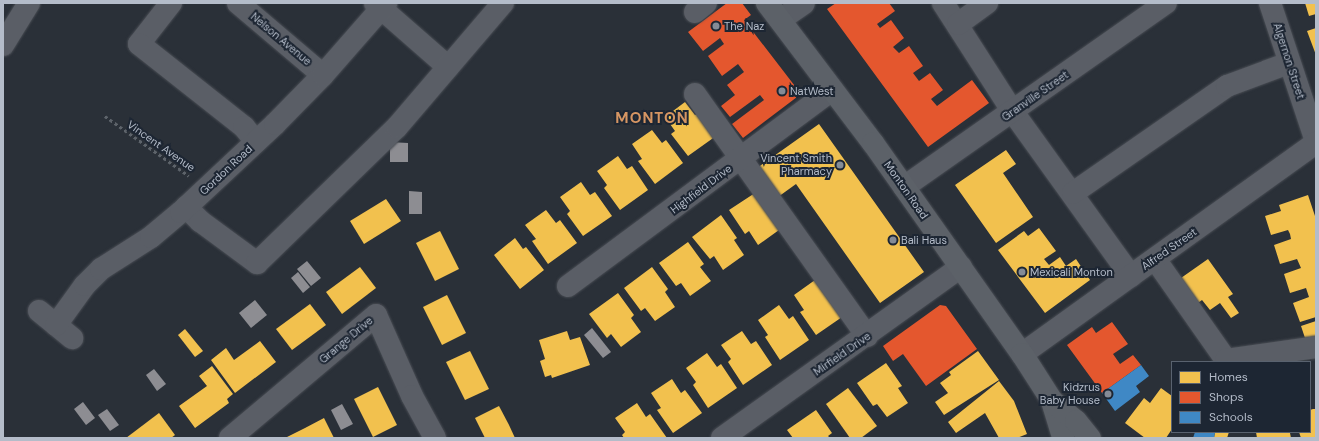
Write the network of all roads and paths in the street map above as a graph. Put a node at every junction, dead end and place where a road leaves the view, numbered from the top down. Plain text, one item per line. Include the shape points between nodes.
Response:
1 (29, 3) edge
2 (171, 3) edge
3 (238, 3) edge
4 (503, 3) edge
5 (767, 3) edge
6 (804, 3) edge
7 (943, 3) edge
8 (987, 3) edge
9 (1166, 3) edge
10 (1270, 3) edge
11 (381, 5) edge
12 (780, 20) junction
13 (958, 24) junction
14 (3, 45) edge
15 (1289, 63) junction
16 (448, 67) junction
17 (323, 75) junction
18 (832, 90) junction
19 (695, 94) dead end
20 (1013, 112) junction
21 (105, 116) dead end
22 (256, 142) junction
23 (1316, 142) edge
24 (742, 158) junction
25 (904, 186) junction
26 (207, 189) junction
27 (1072, 193) junction
28 (186, 207) junction
29 (1155, 259) junction
30 (960, 267) junction
31 (1131, 276) junction
32 (568, 286) dead end
33 (39, 311) dead end
34 (867, 336) junction
35 (1316, 347) edge
36 (1022, 354) junction
37 (1052, 401) junction
38 (230, 438) edge
39 (435, 438) edge
40 (722, 438) edge
41 (1063, 438) edge
42 (1090, 438) edge

1 - 14 street
2 - 22 street via 139,44 244,127
3 - 17 street, Nelson Avenue
4 - 16 street
5 - 12 main road, Monton Road
6 - 12 street
7 - 13 street
8 - 13 street
9 - 20 street, Granville Street
10 - 15 street, Algernon Street
11 - 16 street
11 - 17 street, Gordon Road
12 - 18 main road, Monton Road
13 - 20 street
15 - 23 street, Algernon Street
15 - 27 street via 1227,86
16 - 28 street via 397,127 257,263 200,221
17 - 22 street, Gordon Road
18 - 24 street, Highfield Drive
18 - 25 main road, Monton Road
19 - 24 street
20 - 25 street, Granville Street
20 - 27 street
21 - 26 path, Vincent Avenue
22 - 26 street, Gordon Road
23 - 29 street, Alfred Street
24 - 32 street, Highfield Drive
24 - 34 street
25 - 30 main road, Monton Road
26 - 28 street, Gordon Road
27 - 31 street
28 - 33 street, Gordon Road via 151,237 101,269 85,285 64,331
29 - 31 street, Alfred Street
29 - 35 street via 1226,360
30 - 34 street, Mirfield Drive
30 - 36 main road, Monton Road
31 - 36 street, Alfred Street
34 - 40 street, Mirfield Drive
36 - 37 main road, Monton Road
37 - 41 main road, Monton Road
37 - 42 main road, Monton Road via 1076,421
38 - 39 street, Grange Drive via 376,315 412,396

